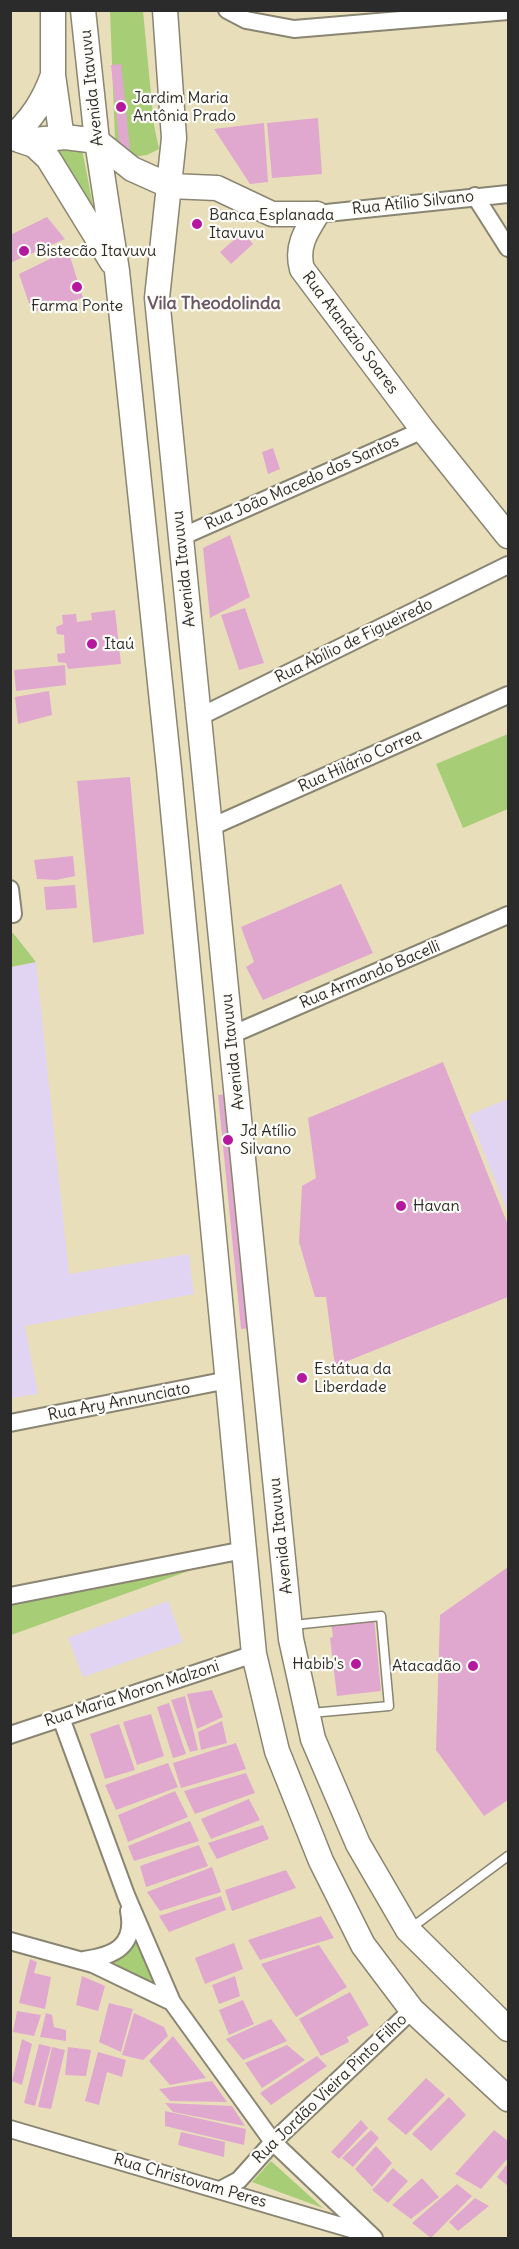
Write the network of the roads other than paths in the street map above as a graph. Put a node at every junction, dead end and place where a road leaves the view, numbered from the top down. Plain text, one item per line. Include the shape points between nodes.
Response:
1 (53, 10) edge
2 (83, 10) edge
3 (165, 10) edge
4 (226, 10) edge
5 (508, 11) edge
6 (358, 17) edge
7 (53, 75) junction
8 (65, 137) junction
9 (24, 141) junction
10 (97, 141) junction
11 (170, 186) junction
12 (508, 194) edge
13 (475, 196) junction
14 (317, 214) junction
15 (508, 248) edge
16 (117, 271) junction
17 (423, 430) junction
18 (508, 536) edge
19 (181, 537) junction
20 (508, 565) edge
21 (508, 695) edge
22 (199, 717) junction
23 (169, 769) junction
24 (211, 828) junction
25 (10, 888) edge
26 (13, 914) dead end
27 (508, 915) edge
28 (231, 1035) junction
29 (228, 1380) junction
30 (269, 1414) junction
31 (10, 1423) edge
32 (244, 1550) junction
33 (10, 1596) edge
34 (290, 1625) junction
35 (254, 1654) junction
36 (308, 1714) junction
37 (61, 1718) junction
38 (10, 1735) edge
39 (508, 1856) edge
40 (126, 1895) junction
41 (408, 1930) junction
42 (10, 1941) edge
43 (83, 1961) junction
44 (172, 2002) junction
45 (412, 2010) junction
46 (508, 2029) edge
47 (508, 2099) edge
48 (10, 2129) edge
49 (273, 2142) junction
50 (220, 2190) junction
51 (371, 2236) edge

1 - 7 main road
2 - 10 main road, Avenida Itavuvu
3 - 11 main road, Avenida Itavuvu via 174,138
4 - 6 street via 246,20 294,29
5 - 6 street
7 - 8 main road
7 - 9 main road via 31,119 10,139
8 - 9 main road
8 - 10 main road
9 - 16 main road, Avenida Itavuvu via 48,158
10 - 11 main road via 132,169
10 - 16 main road, Avenida Itavuvu
11 - 14 main road via 217,188 272,214
11 - 19 main road, Avenida Itavuvu via 157,297
12 - 13 street, Rua Atílio Silvano
13 - 14 street, Rua Atílio Silvano
13 - 15 street
14 - 17 main road, Rua Atanázio Soares via 300,244 302,269
16 - 23 main road, Avenida Itavuvu
17 - 18 main road, Rua Atanázio Soares
17 - 19 street, Rua João Macedo dos Santos
19 - 22 main road, Avenida Itavuvu
20 - 22 street, Rua Abílio de Figueiredo
21 - 24 street, Rua Hilário Correa
22 - 24 main road, Avenida Itavuvu
23 - 24 main road via 192,813
23 - 29 main road, Avenida Itavuvu
24 - 28 main road, Avenida Itavuvu
25 - 26 street
27 - 28 street, Rua Armando Bacelli
28 - 30 main road, Avenida Itavuvu
29 - 30 main road via 252,1386
29 - 31 street, Rua Ary Annunciato
29 - 32 main road, Avenida Itavuvu
30 - 34 main road, Avenida Itavuvu
32 - 33 street
32 - 35 main road, Avenida Itavuvu
34 - 35 main road via 275,1643
34 - 36 main road, Avenida Itavuvu
34 - 36 lane via 381,1616 390,1706
35 - 37 street, Rua Maria Moron Malzoni
35 - 45 main road, Avenida Itavuvu via 277,1751 321,1861 363,1945
36 - 41 main road, Avenida Itavuvu via 313,1739 358,1844
37 - 38 street, Rua Maria Moron Malzoni
37 - 40 street
39 - 41 lane
40 - 43 street via 131,1922 127,1938 108,1957
40 - 44 street
41 - 46 main road, Avenida Itavuvu
42 - 43 street
43 - 44 street
44 - 49 street
45 - 47 main road, Avenida Itavuvu
45 - 49 street, Rua Jordão Vieira Pinto Filho
48 - 50 street, Rua Christovam Peres
49 - 50 street, Rua Jordão Vieira Pinto Filho via 239,2180
49 - 51 street
50 - 51 street, Rua Christovam Peres

